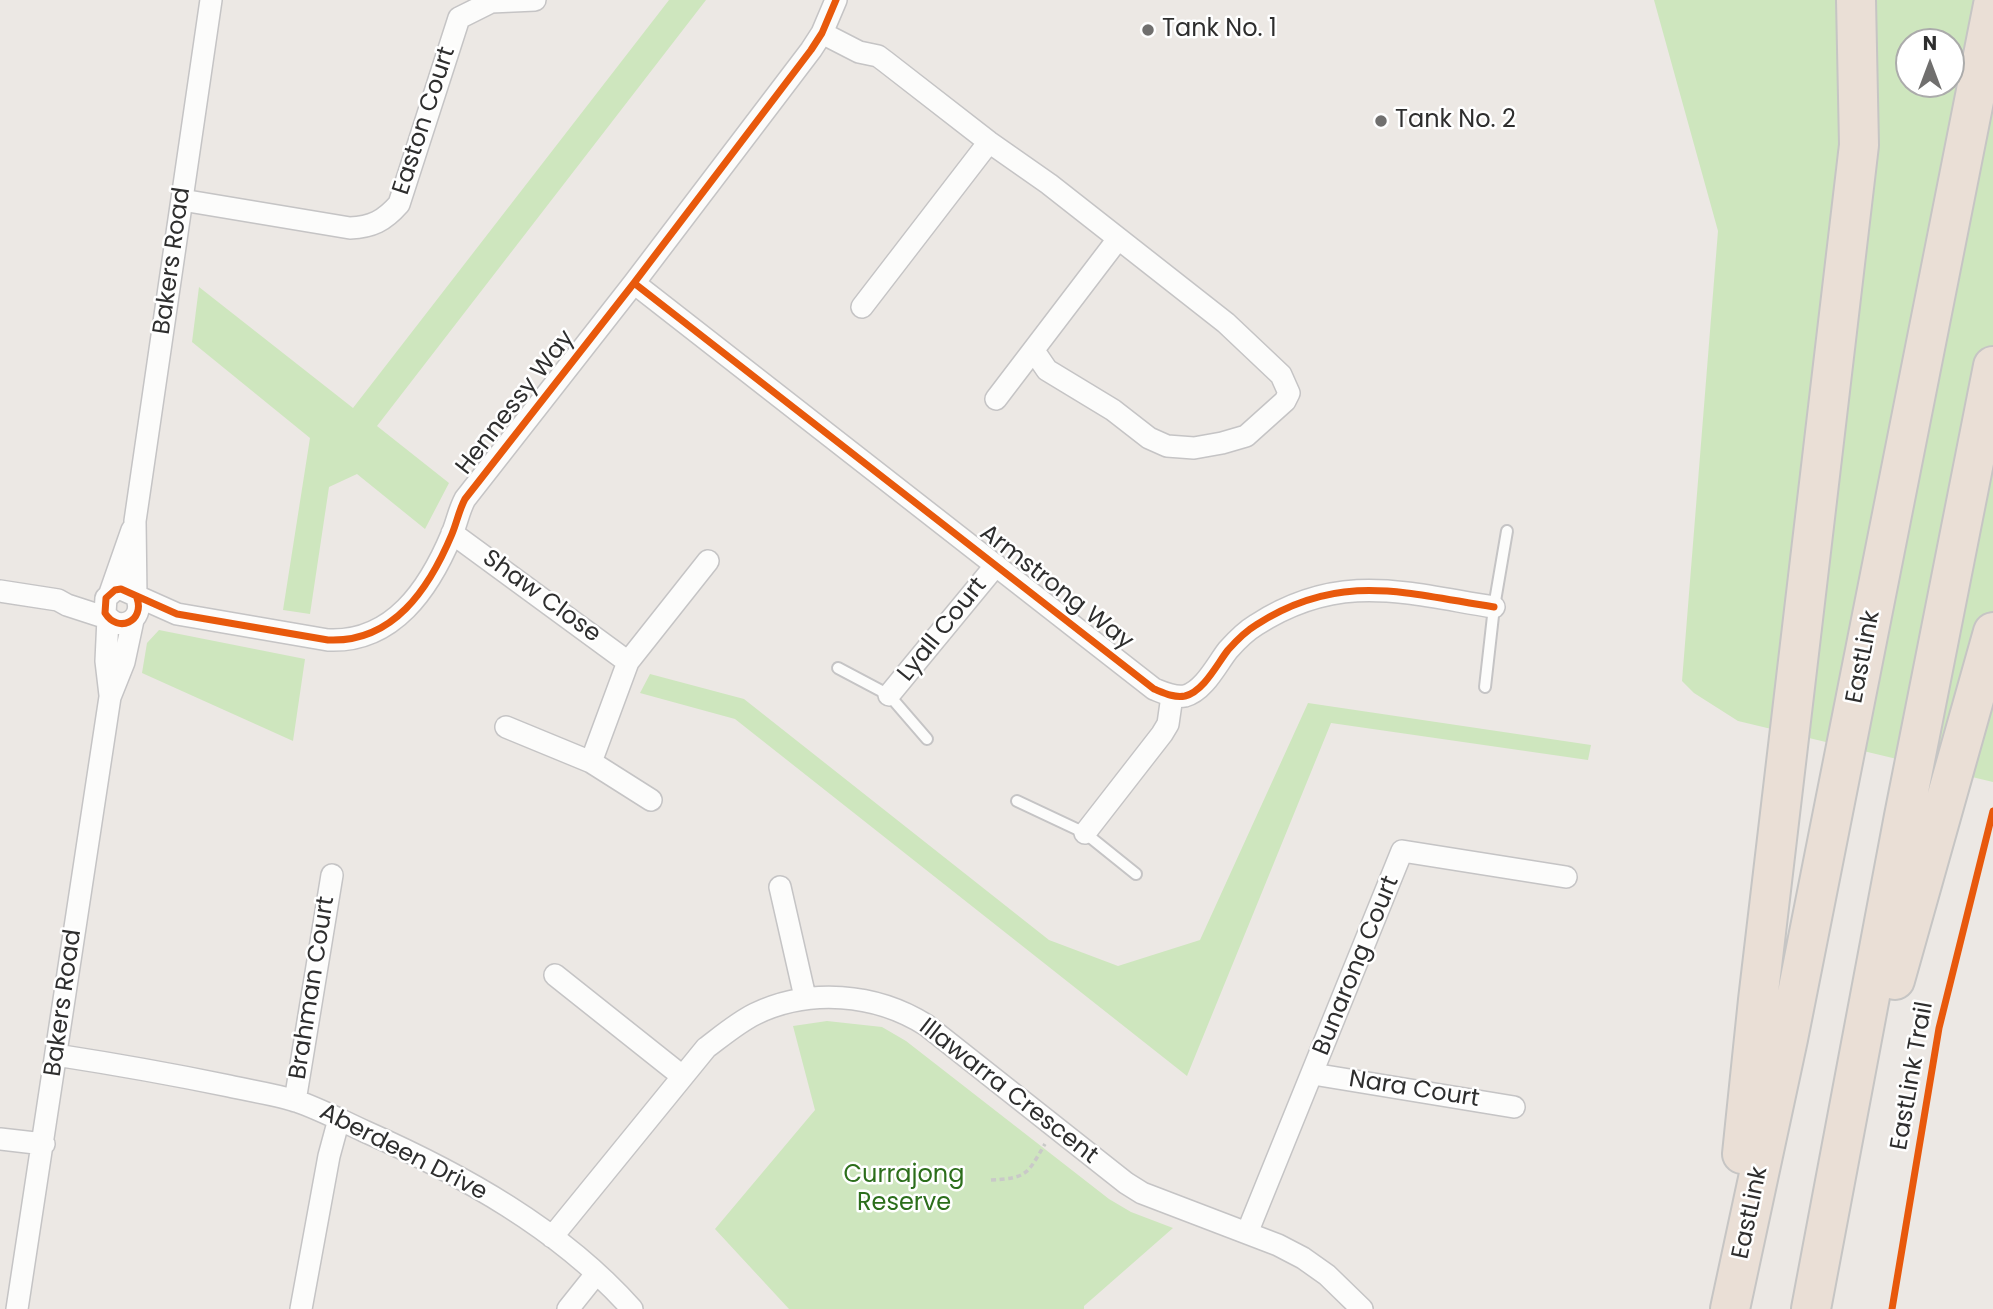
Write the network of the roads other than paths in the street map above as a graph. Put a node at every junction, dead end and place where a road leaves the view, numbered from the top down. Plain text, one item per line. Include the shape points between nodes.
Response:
1 (211, 0) edge
2 (535, 0) edge
3 (836, 0) edge
4 (1856, 0) edge
5 (1993, 5) edge
6 (825, 27) junction
7 (989, 142) junction
8 (182, 200) junction
9 (1118, 239) junction
10 (635, 283) junction
11 (862, 307) dead end
12 (1034, 351) junction
13 (1993, 366) edge
14 (996, 399) dead end
15 (135, 521) junction
16 (1507, 531) dead end
17 (452, 533) junction
18 (708, 561) dead end
19 (996, 565) junction
20 (0, 591) edge
21 (110, 594) junction
22 (136, 597) junction
23 (58, 600) junction
24 (1494, 607) junction
25 (177, 614) junction
26 (108, 618) junction
27 (133, 620) junction
28 (1993, 632) edge
29 (628, 662) junction
30 (838, 667) dead end
31 (1485, 687) dead end
32 (890, 695) junction
33 (1172, 696) junction
34 (110, 697) junction
35 (506, 727) dead end
36 (927, 739) dead end
37 (591, 762) junction
38 (650, 800) dead end
39 (1017, 801) dead end
40 (1085, 833) junction
41 (1136, 874) dead end
42 (332, 875) dead end
43 (1566, 877) dead end
44 (780, 887) dead end
45 (555, 975) dead end
46 (805, 997) junction
47 (56, 1055) junction
48 (1313, 1074) junction
49 (682, 1076) junction
50 (295, 1101) junction
51 (1514, 1107) dead end
52 (339, 1119) junction
53 (0, 1139) edge
54 (44, 1144) junction
55 (1829, 1216) junction
56 (1247, 1233) junction
57 (552, 1237) junction
58 (596, 1274) junction
59 (17, 1309) edge
60 (301, 1309) edge
61 (568, 1309) edge
62 (632, 1309) edge
63 (1363, 1309) edge
64 (1728, 1309) edge
65 (1811, 1309) edge

1 - 8 street, Bakers Road
2 - 8 street, Easton Court via 491,2 459,18 399,204 387,218 364,228 350,228
3 - 6 street, Hennessy Way
4 - 64 highway via 1859,145 1758,1000
5 - 64 highway, EastLink via 1791,1025
6 - 7 street via 869,43 878,57
6 - 10 street, Hennessy Way
7 - 9 street
7 - 11 street
8 - 15 street, Bakers Road
9 - 12 street
9 - 12 street via 1255,349 1281,375 1289,393 1286,401 1246,436 1194,448 1167,446 1047,370
10 - 17 street, Hennessy Way via 465,499
10 - 19 street, Armstrong Way
12 - 14 street
13 - 55 highway
15 - 21 street, Bakers Road
15 - 22 street, Bakers Road
16 - 24 lane
17 - 25 street, Hennessy Way via 424,590 409,608 365,635 328,640
17 - 29 street, Shaw Close
18 - 29 street
19 - 32 street, Lyall Court
19 - 33 street, Armstrong Way via 1154,689
20 - 23 street
21 - 22 street via 121,589
21 - 23 street
21 - 26 street via 104,603
22 - 25 street, Hennessy Way
22 - 27 street via 139,607
23 - 26 street
24 - 31 lane
24 - 33 street via 1379,590 1320,595 1254,626 1197,690
25 - 27 street, Hennessy Way
26 - 27 street via 117,624
26 - 34 street, Bakers Road
27 - 34 street, Bakers Road
28 - 55 highway
29 - 37 street
30 - 32 lane, Lyall Court
32 - 36 lane, Lyall Court
33 - 40 street via 1168,724
34 - 47 street, Bakers Road
35 - 37 street
37 - 38 street
39 - 40 lane
40 - 41 lane
42 - 50 street, Brahman Court
43 - 48 street, Bunarong Court via 1402,851
44 - 46 street
45 - 49 street
46 - 49 street, Illawarra Crescent via 753,1014 706,1048
46 - 56 street, Illawarra Crescent via 855,999 909,1014 1126,1183
47 - 50 street, Aberdeen Drive
47 - 54 street, Bakers Road
48 - 51 street, Nara Court
48 - 56 street, Bunarong Court
49 - 57 street, Illawarra Crescent
50 - 52 street, Aberdeen Drive
52 - 57 street, Aberdeen Drive via 411,1152
52 - 60 street
53 - 54 street
54 - 59 street, Bakers Road
55 - 65 highway
56 - 63 street, Illawarra Crescent via 1303,1258
57 - 58 street, Aberdeen Drive
58 - 61 street
58 - 62 street, Aberdeen Drive

